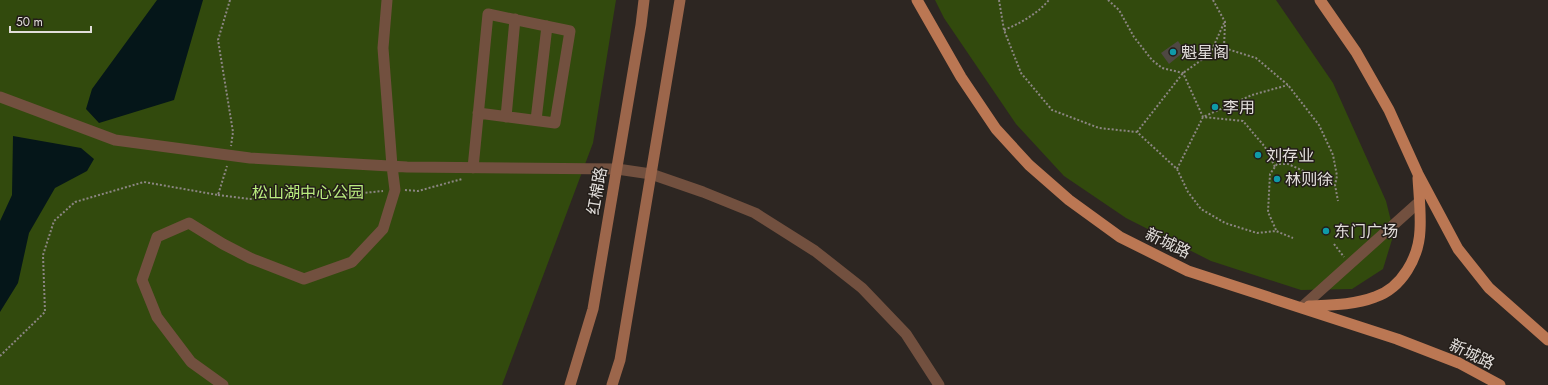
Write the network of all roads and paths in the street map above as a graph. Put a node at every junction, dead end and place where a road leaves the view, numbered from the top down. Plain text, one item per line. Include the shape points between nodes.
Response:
1 (230, 0) edge
2 (387, 0) edge
3 (644, 0) edge
4 (680, 0) edge
5 (917, 0) edge
6 (999, 0) edge
7 (1049, 0) edge
8 (1108, 0) edge
9 (1213, 0) edge
10 (1320, 0) edge
11 (515, 19) junction
12 (1225, 22) junction
13 (547, 26) junction
14 (1004, 30) junction
15 (1183, 73) junction
16 (1288, 85) junction
17 (0, 97) edge
18 (478, 113) junction
19 (506, 117) junction
20 (1203, 117) junction
21 (536, 120) junction
22 (1137, 132) junction
23 (230, 155) junction
24 (392, 166) junction
25 (1275, 167) junction
26 (617, 169) junction
27 (1177, 169) junction
28 (471, 172) junction
29 (651, 174) junction
30 (1418, 174) junction
31 (1335, 185) junction
32 (395, 190) junction
33 (218, 195) junction
34 (1338, 201) dead end
35 (1419, 202) junction
36 (1276, 231) junction
37 (1294, 238) dead end
38 (1334, 244) dead end
39 (1350, 264) junction
40 (1302, 307) junction
41 (1548, 340) edge
42 (0, 356) edge
43 (223, 385) edge
44 (570, 385) edge
45 (612, 385) edge
46 (939, 385) edge
47 (1500, 385) edge

1 - 23 path via 218,40 233,132
2 - 24 street via 383,48
3 - 26 main road, 红棉路
4 - 29 main road
5 - 40 main road, 新城路 via 961,77 996,129 1028,165 1068,200 1120,237 1188,271
6 - 14 path
7 - 14 path via 1021,22
8 - 15 path via 1119,10 1134,37 1152,60 1162,68
9 - 12 path
10 - 30 main road via 1356,52 1389,110
11 - 13 street
11 - 18 street via 488,14
11 - 19 street
12 - 15 path via 1210,54
12 - 16 path via 1224,48 1256,58
13 - 21 street
13 - 21 street via 570,31 555,123
14 - 22 path via 1021,73 1052,110 1098,128
15 - 20 path
15 - 22 path
16 - 20 path via 1252,95
16 - 31 path via 1319,125 1333,155 1337,176
17 - 23 street via 115,140
18 - 19 street
18 - 28 street
19 - 21 street
20 - 25 path via 1243,121 1265,147
20 - 27 path
22 - 27 path
23 - 24 street
23 - 33 path
24 - 28 street
24 - 32 street
25 - 31 path via 1278,164 1288,164
25 - 36 path via 1270,174 1268,212
26 - 28 street
26 - 29 street
26 - 44 main road, 红棉路 via 593,309
27 - 36 path via 1188,192 1201,209 1224,223 1256,233
28 - 32 path via 418,190
29 - 45 main road via 620,360
29 - 46 street via 755,213 815,251 862,288 906,334
30 - 35 main road
30 - 41 main road via 1458,249 1489,288
31 - 34 path
32 - 33 path via 333,196 249,199
32 - 43 street via 383,229 352,262 304,279 250,258 189,223 158,236 142,280 157,317 191,362
33 - 42 path via 144,182 75,202 54,222 43,255 45,312
35 - 39 street
35 - 40 main road via 1420,230 1416,252 1408,270 1394,286 1377,297 1359,302
36 - 37 path
38 - 39 path
39 - 40 street
40 - 47 main road, 新城路 via 1459,363

